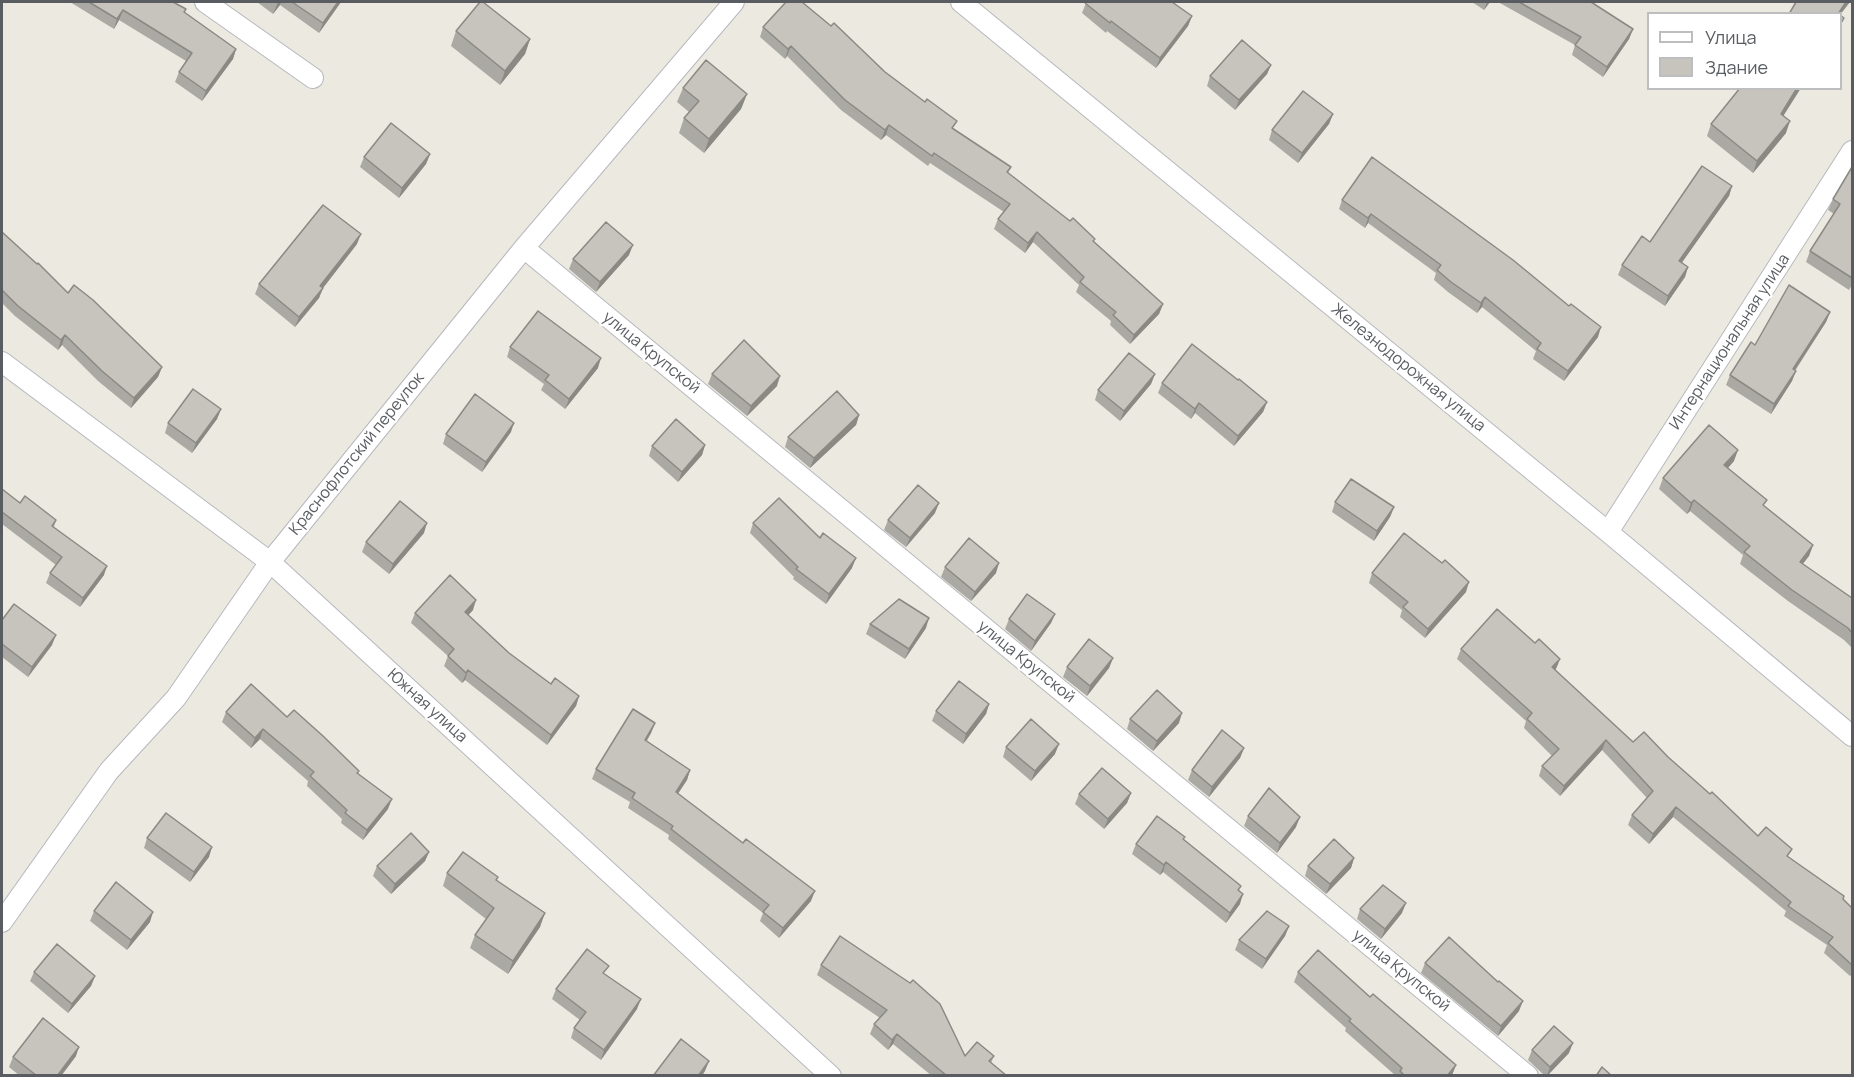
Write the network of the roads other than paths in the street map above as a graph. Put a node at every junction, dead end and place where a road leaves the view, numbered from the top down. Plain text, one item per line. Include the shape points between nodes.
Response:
1 (205, 2) edge
2 (734, 2) edge
3 (961, 2) edge
4 (314, 78) dead end
5 (1852, 151) edge
6 (524, 248) junction
7 (2, 362) edge
8 (1608, 532) junction
9 (270, 562) junction
10 (1852, 736) edge
11 (2, 922) edge
12 (831, 1076) edge
13 (1528, 1076) edge

1 - 4 street
2 - 6 street, Краснофлотский переулок
3 - 8 street, Железнодорожная улица
5 - 8 street, Интернациональная улица
6 - 9 street, Краснофлотский переулок
6 - 13 street, улица Крупской
7 - 9 street, Южная улица
8 - 10 street, Железнодорожная улица
9 - 11 street, Краснофлотский переулок via 176,698 109,771
9 - 12 street, Южная улица

